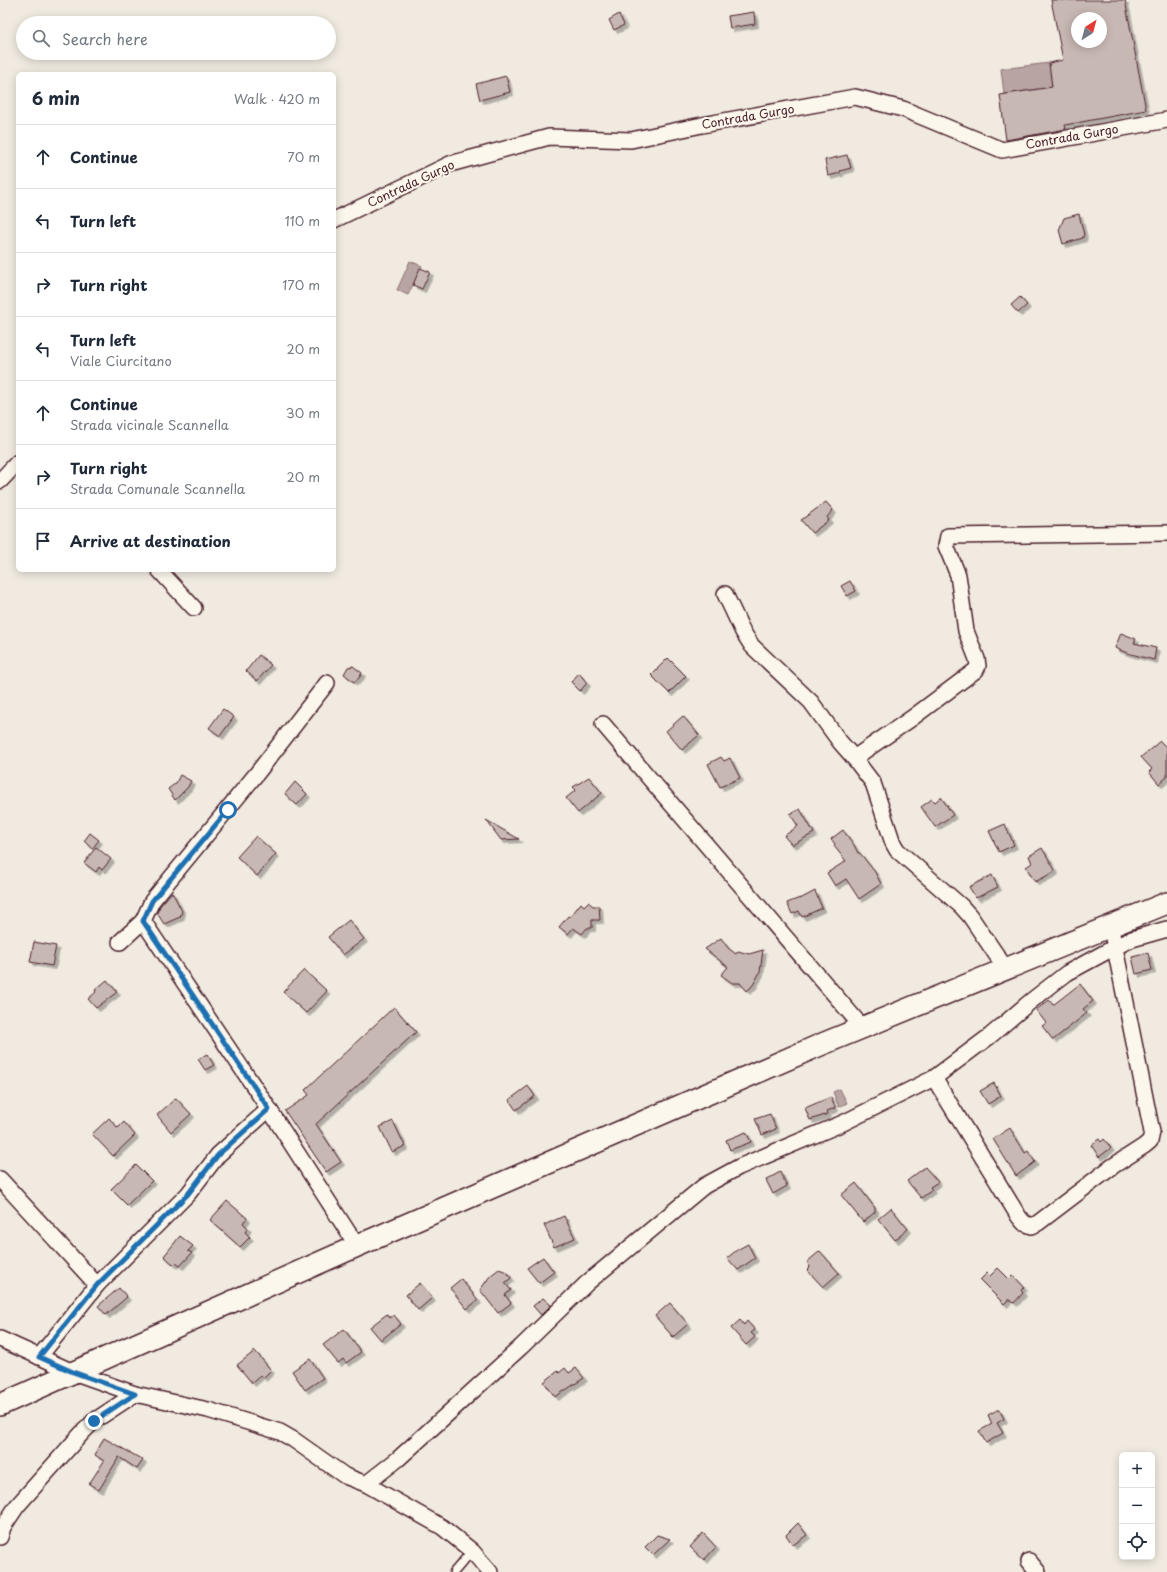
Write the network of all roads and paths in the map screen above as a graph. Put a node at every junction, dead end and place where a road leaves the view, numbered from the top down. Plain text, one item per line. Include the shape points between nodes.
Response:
1 (1167, 120) edge
2 (336, 219) edge
3 (16, 464) edge
4 (0, 481) edge
5 (1167, 533) edge
6 (161, 572) edge
7 (725, 594) dead end
8 (194, 608) dead end
9 (327, 683) dead end
10 (603, 724) dead end
11 (854, 758) junction
12 (1167, 903) edge
13 (143, 921) junction
14 (1109, 926) junction
15 (1167, 929) edge
16 (120, 942) dead end
17 (1115, 947) junction
18 (1006, 969) junction
19 (863, 1028) junction
20 (934, 1078) junction
21 (269, 1109) junction
22 (0, 1180) edge
23 (357, 1246) junction
24 (97, 1285) junction
25 (0, 1339) edge
26 (39, 1357) junction
27 (73, 1372) junction
28 (135, 1394) junction
29 (0, 1405) edge
30 (366, 1484) junction
31 (0, 1537) edge
32 (472, 1551) junction
33 (454, 1572) edge
34 (490, 1572) edge

1 - 2 street, Contrada Gurgo via 1002,150 903,109 855,97 630,140 549,136 450,164
3 - 4 street
5 - 11 street via 948,536 946,546 958,575 966,631 978,666 919,713
6 - 8 street
7 - 11 street via 752,646 811,702
9 - 13 street via 152,901
10 - 19 street
11 - 18 street via 873,783 897,850 970,916
12 - 14 main road
13 - 16 street
13 - 21 street
14 - 17 street
14 - 18 main road
15 - 17 street
17 - 20 street via 1067,973
17 - 20 street via 1152,1132 1150,1141 1038,1223 1032,1226 1024,1223 1019,1217
18 - 19 main road
19 - 23 main road
20 - 30 street via 843,1123 739,1167 704,1186 587,1283 398,1459
21 - 23 street
21 - 24 street via 218,1155 188,1194
22 - 24 street
23 - 27 main road
24 - 26 street
25 - 26 street
26 - 27 street
27 - 28 street
27 - 29 main road
28 - 30 street via 208,1410 280,1432 345,1476
28 - 31 street via 94,1421 82,1433 17,1506 3,1527
30 - 32 street via 442,1527
32 - 33 lane
32 - 34 street

